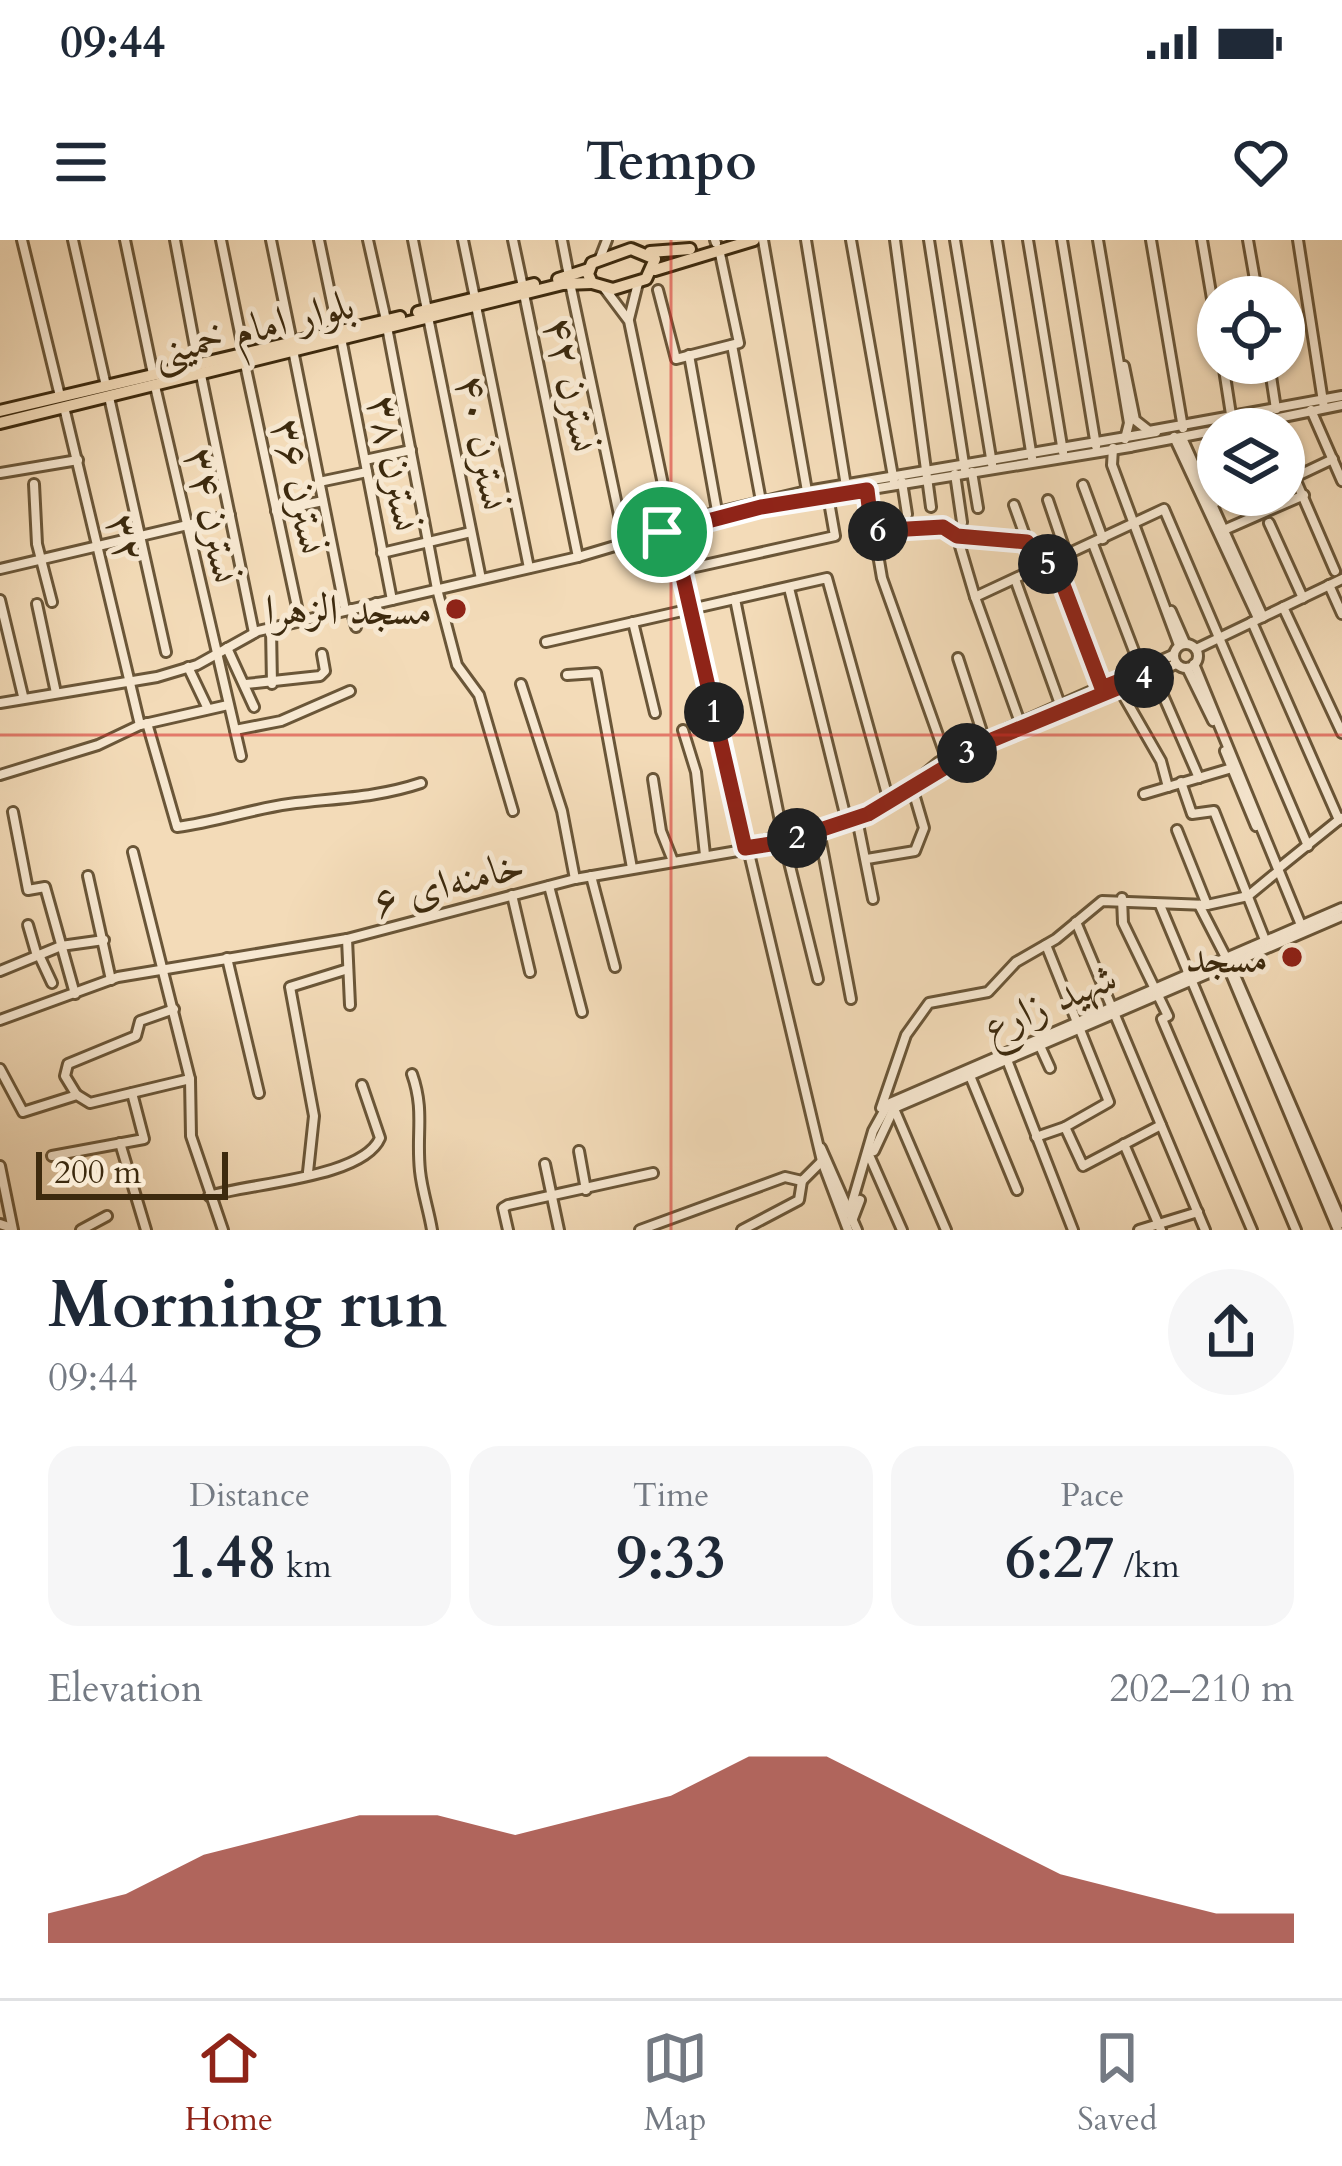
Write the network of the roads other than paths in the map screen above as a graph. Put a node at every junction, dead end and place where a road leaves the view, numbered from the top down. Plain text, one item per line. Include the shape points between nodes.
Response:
1 (73, 240) edge
2 (125, 240) edge
3 (175, 240) edge
4 (221, 240) edge
5 (271, 240) edge
6 (319, 240) edge
7 (368, 240) edge
8 (413, 240) edge
9 (463, 240) edge
10 (513, 240) edge
11 (562, 240) edge
12 (608, 240) edge
13 (623, 240) edge
14 (759, 240) edge
15 (806, 240) edge
16 (850, 240) edge
17 (895, 240) edge
18 (929, 240) edge
19 (955, 240) edge
20 (998, 240) edge
21 (1028, 240) edge
22 (1062, 240) edge
23 (1100, 240) edge
24 (1150, 240) edge
25 (1202, 240) edge
26 (1248, 240) edge
27 (1298, 240) edge
28 (22, 241) edge
29 (720, 243) edge
30 (640, 250) junction
31 (600, 258) junction
32 (589, 268) junction
33 (652, 272) junction
34 (1208, 276) edge
35 (1254, 276) edge
36 (570, 279) junction
37 (638, 283) junction
38 (598, 285) junction
39 (658, 290) dead end
40 (523, 291) junction
41 (475, 302) junction
42 (428, 314) junction
43 (628, 321) junction
44 (387, 324) junction
45 (340, 334) junction
46 (735, 344) junction
47 (293, 346) junction
48 (689, 356) junction
49 (244, 359) junction
50 (200, 369) junction
51 (154, 380) junction
52 (107, 392) junction
53 (1342, 396) edge
54 (62, 402) junction
55 (1324, 404) junction
56 (1342, 405) edge
57 (1310, 407) junction
58 (1305, 408) edge
59 (0, 411) edge
60 (16, 413) junction
61 (0, 423) edge
62 (1129, 423) junction
63 (1197, 430) edge
64 (1197, 430) edge
65 (1140, 431) junction
66 (1179, 433) junction
67 (1128, 443) junction
68 (1150, 443) junction
69 (1096, 448) junction
70 (411, 450) junction
71 (1112, 450) junction
72 (1064, 454) junction
73 (1032, 459) junction
74 (1333, 459) junction
75 (78, 460) junction
76 (364, 460) junction
77 (992, 465) junction
78 (964, 471) junction
79 (367, 472) junction
80 (1197, 472) edge
81 (1305, 472) edge
82 (0, 473) edge
83 (927, 476) junction
84 (1342, 481) edge
85 (320, 482) junction
86 (897, 482) junction
87 (34, 484) dead end
88 (1083, 485) dead end
89 (866, 486) junction
90 (847, 490) junction
91 (807, 491) junction
92 (828, 496) junction
93 (323, 500) junction
94 (1048, 500) dead end
95 (1305, 500) edge
96 (761, 501) junction
97 (1013, 505) dead end
98 (932, 507) dead end
99 (978, 508) dead end
100 (717, 511) junction
101 (276, 512) junction
102 (230, 514) junction
103 (907, 514) dead end
104 (1218, 516) edge
105 (1262, 516) edge
106 (670, 518) junction
107 (962, 522) dead end
108 (1269, 523) dead end
109 (683, 524) junction
110 (1135, 524) junction
111 (185, 526) junction
112 (1225, 530) junction
113 (872, 531) junction
114 (471, 532) junction
115 (662, 532) junction
116 (957, 536) junction
117 (142, 537) junction
118 (1103, 539) junction
119 (428, 542) junction
120 (675, 542) junction
121 (1027, 542) junction
122 (625, 543) junction
123 (1093, 544) junction
124 (99, 548) junction
125 (382, 553) junction
126 (1067, 556) junction
127 (578, 557) junction
128 (41, 561) junction
129 (1054, 561) junction
130 (1, 566) edge
131 (529, 568) junction
132 (1037, 569) junction
133 (682, 571) junction
134 (1338, 575) edge
135 (481, 579) junction
136 (1015, 579) junction
137 (1329, 585) junction
138 (789, 588) junction
139 (437, 589) junction
140 (975, 597) junction
141 (1303, 598) junction
142 (392, 599) junction
143 (735, 599) junction
144 (0, 600) edge
145 (52, 602) dead end
146 (376, 603) junction
147 (37, 604) dead end
148 (1283, 607) junction
149 (348, 609) junction
150 (690, 610) junction
151 (1342, 614) edge
152 (1258, 619) junction
153 (300, 621) junction
154 (633, 622) junction
155 (381, 623) dead end
156 (271, 628) junction
157 (356, 628) dead end
158 (254, 633) junction
159 (1219, 637) junction
160 (546, 641) dead end
161 (1182, 644) junction
162 (226, 648) junction
163 (1196, 650) junction
164 (166, 652) dead end
165 (322, 654) dead end
166 (214, 656) junction
167 (958, 658) dead end
168 (1175, 660) junction
169 (1191, 666) junction
170 (188, 668) junction
171 (567, 675) dead end
172 (1143, 675) junction
173 (128, 682) junction
174 (246, 684) junction
175 (272, 684) junction
176 (521, 684) dead end
177 (1159, 686) dead end
178 (1119, 688) junction
179 (350, 691) dead end
180 (1104, 691) junction
181 (56, 693) junction
182 (23, 696) junction
183 (0, 703) edge
184 (228, 705) junction
185 (254, 707) dead end
186 (208, 709) junction
187 (1062, 709) junction
188 (655, 712) dead end
189 (143, 724) junction
190 (1021, 726) junction
191 (235, 730) junction
192 (683, 730) dead end
193 (1342, 733) edge
194 (984, 738) junction
195 (241, 756) dead end
196 (947, 761) junction
197 (1232, 768) junction
198 (0, 775) edge
199 (1198, 778) junction
200 (653, 779) dead end
201 (1181, 782) junction
202 (421, 784) dead end
203 (1168, 787) junction
204 (913, 788) junction
205 (1144, 794) dead end
206 (889, 802) junction
207 (513, 811) dead end
208 (13, 812) dead end
209 (851, 819) junction
210 (1341, 819) edge
211 (1178, 830) dead end
212 (818, 831) junction
213 (784, 838) junction
214 (1308, 846) junction
215 (745, 848) junction
216 (133, 852) dead end
217 (705, 855) junction
218 (867, 859) junction
219 (673, 861) junction
220 (632, 868) junction
221 (1277, 871) junction
222 (88, 876) dead end
223 (591, 876) junction
224 (575, 880) junction
225 (549, 886) junction
226 (512, 895) junction
227 (1248, 896) junction
228 (1122, 898) junction
229 (873, 899) dead end
230 (1160, 904) junction
231 (1203, 905) junction
232 (1342, 912) edge
233 (1076, 922) junction
234 (28, 925) dead end
235 (1300, 930) junction
236 (347, 939) junction
237 (104, 940) junction
238 (1267, 944) junction
239 (1046, 945) junction
240 (61, 946) junction
241 (38, 956) junction
242 (227, 958) junction
243 (1226, 962) junction
244 (164, 968) junction
245 (615, 968) dead end
246 (348, 969) junction
247 (0, 971) edge
248 (530, 972) dead end
249 (1190, 977) junction
250 (818, 979) dead end
251 (111, 980) junction
252 (52, 983) dead end
253 (1157, 992) junction
254 (75, 995) junction
255 (851, 999) dead end
256 (350, 1005) dead end
257 (174, 1009) junction
258 (1114, 1010) junction
259 (582, 1012) dead end
260 (0, 1020) edge
261 (1078, 1025) junction
262 (1038, 1042) junction
263 (1005, 1056) junction
264 (1049, 1068) dead end
265 (0, 1069) edge
266 (969, 1072) junction
267 (412, 1073) dead end
268 (190, 1079) junction
269 (362, 1085) dead end
270 (132, 1093) junction
271 (259, 1093) dead end
272 (77, 1095) junction
273 (893, 1105) junction
274 (882, 1117) junction
275 (1161, 1125) junction
276 (1065, 1127) junction
277 (1036, 1137) junction
278 (120, 1143) junction
279 (1124, 1144) junction
280 (820, 1147) junction
281 (578, 1151) dead end
282 (52, 1156) dead end
283 (870, 1157) junction
284 (822, 1161) junction
285 (545, 1164) dead end
286 (0, 1166) edge
287 (308, 1172) junction
288 (653, 1173) dead end
289 (802, 1181) junction
290 (586, 1190) junction
291 (1017, 1190) dead end
292 (554, 1195) junction
293 (209, 1196) junction
294 (1198, 1212) junction
295 (107, 1216) dead end
296 (849, 1222) edge
297 (0, 1224) edge
298 (1160, 1226) edge
299 (1340, 1227) edge
300 (12, 1229) edge
301 (81, 1230) edge
302 (146, 1230) edge
303 (223, 1230) edge
304 (432, 1230) edge
305 (508, 1230) edge
306 (559, 1230) edge
307 (640, 1230) edge
308 (742, 1230) edge
309 (836, 1230) edge
310 (902, 1230) edge
311 (946, 1230) edge
312 (1072, 1230) edge
313 (1138, 1230) edge
314 (1205, 1230) edge
315 (1252, 1230) edge
316 (1296, 1230) edge

1 - 52 street
2 - 51 street, نسترن ۳۴
3 - 50 street
4 - 49 street, نسترن ۳۶
5 - 47 street
6 - 45 street, نسترن ۳۸
7 - 44 street
8 - 42 street, نسترن ۴۰
9 - 41 street
10 - 40 street, نسترن ۴۲
11 - 36 street
12 - 31 street
13 - 30 street
14 - 29 main road
14 - 91 street
15 - 90 street
16 - 86 street
17 - 83 street
18 - 78 street
19 - 77 street
20 - 73 street
21 - 72 street
22 - 69 street
23 - 62 street
23 - 65 street
24 - 66 street
25 - 34 street
26 - 35 street
27 - 55 street
28 - 54 street, ۳۲
29 - 30 main road
29 - 33 main road
29 - 46 street
30 - 31 main road
30 - 33 main road via 655,259
31 - 32 main road
32 - 36 main road, بلوار امام خمینی
32 - 38 main road
33 - 37 main road
36 - 38 main road, بلوار امام خمینی
36 - 40 main road, بلوار امام خمینی
36 - 122 street
37 - 38 main road, بلوار امام خمینی
37 - 43 street
38 - 43 street
39 - 48 street via 676,359
40 - 41 main road, بلوار امام خمینی
40 - 127 street, نسترن ۴۲
41 - 42 main road, بلوار امام خمینی
41 - 131 street
42 - 44 main road, بلوار امام خمینی
42 - 114 street, نسترن ۴۰
43 - 106 street
44 - 45 main road, بلوار امام خمینی
44 - 70 street
45 - 47 main road, بلوار امام خمینی
45 - 76 street, نسترن ۳۸
46 - 48 street
46 - 96 street
47 - 49 main road, بلوار امام خمینی
47 - 85 street
48 - 100 street
49 - 50 main road, بلوار امام خمینی
49 - 101 street, نسترن ۳۶
50 - 51 main road, بلوار امام خمینی
50 - 102 street
51 - 52 main road, بلوار امام خمینی
51 - 111 street, نسترن ۳۴
52 - 54 main road, بلوار امام خمینی
52 - 117 street
53 - 55 street
54 - 60 main road, بلوار امام خمینی
54 - 75 street, ۳۲
55 - 56 street
55 - 57 street
57 - 58 street
57 - 74 street
59 - 60 main road, بلوار امام خمینی
60 - 61 main road, بلوار امام خمینی
62 - 65 street
62 - 67 street
63 - 66 street
64 - 66 street
65 - 66 street
65 - 67 street
65 - 68 street
66 - 68 street
66 - 80 street
66 - 152 street
67 - 68 street
67 - 69 street
67 - 71 street
67 - 110 street via 1115,460
69 - 71 street
69 - 72 street
70 - 76 street
70 - 119 street
71 - 110 street
72 - 73 street
73 - 77 street
74 - 81 street
74 - 84 street
75 - 82 street
75 - 124 street, ۳۲
76 - 79 street, نسترن ۳۸
77 - 78 street
78 - 83 street
78 - 99 street
78 - 107 street
79 - 85 street
79 - 125 street, نسترن ۳۸
83 - 86 street
83 - 98 street
85 - 93 street
86 - 89 street
86 - 103 street
87 - 128 street
88 - 118 street
89 - 90 street
89 - 113 street
90 - 91 street
90 - 92 street
91 - 96 street
92 - 109 street
92 - 133 street via 835,536
93 - 101 street
93 - 149 street
94 - 126 street
95 - 134 street
96 - 100 street
97 - 121 street
100 - 109 street
101 - 153 street, نسترن ۳۶
102 - 111 street
102 - 158 street
104 - 112 street
105 - 112 street
106 - 109 street
106 - 115 street
108 - 141 street
109 - 120 street
110 - 118 street
110 - 159 street via 1164,509
110 - 161 street
111 - 117 street
111 - 166 street, نسترن ۳۴
112 - 152 street
113 - 116 street via 934,527
113 - 196 street
114 - 119 street
114 - 135 street, نسترن ۴۰
115 - 120 street
115 - 122 street
116 - 121 street
116 - 140 street
117 - 124 street
117 - 164 street
118 - 123 street
119 - 125 street
119 - 139 street
120 - 133 street
121 - 132 street
122 - 127 street
123 - 126 street
123 - 172 street
124 - 128 street
124 - 173 street, ۳۲
125 - 142 street, نسترن ۳۸
126 - 129 street
127 - 131 street
128 - 130 street
128 - 145 street
129 - 132 street
129 - 180 street
131 - 135 street
132 - 136 street
133 - 150 street
134 - 137 street
135 - 139 street
136 - 140 street
136 - 187 street
137 - 141 street
137 - 151 street
138 - 143 street
138 - 206 street via 827,578
138 - 209 street
139 - 142 street
139 - 207 street
140 - 190 street
141 - 148 street
142 - 146 street
143 - 150 street
143 - 213 street
144 - 182 street
146 - 149 street
146 - 155 street
147 - 181 street
148 - 152 street
148 - 193 street
149 - 153 street
149 - 157 street
150 - 154 street
150 - 215 street
152 - 159 street
152 - 210 street
153 - 156 street
154 - 160 street
154 - 188 street
156 - 158 street
156 - 175 street
158 - 162 street
159 - 163 street
159 - 214 street
161 - 163 street
161 - 168 street
162 - 166 street
162 - 174 street
163 - 169 street
165 - 175 street via 323,675
166 - 170 street
166 - 184 street, نسترن ۳۴
167 - 194 street
168 - 169 street
168 - 172 street
169 - 197 street
169 - 221 street
170 - 173 street
170 - 186 street
171 - 220 street via 596,673
172 - 178 street
172 - 180 street
173 - 181 street
173 - 189 street, ۳۲
174 - 175 street
174 - 185 street
176 - 224 street
177 - 199 street
178 - 180 street
178 - 203 street
179 - 191 street via 281,721
180 - 187 street
181 - 182 street
182 - 183 street
184 - 186 street
184 - 191 street, نسترن ۳۴
186 - 189 street
187 - 190 street
189 - 198 street
189 - 202 street, ۳۲ via 177,827
190 - 194 street
190 - 196 street
191 - 195 street, نسترن ۳۴
192 - 217 street
194 - 196 street
196 - 204 street
197 - 199 street
197 - 221 street
199 - 201 street
200 - 219 street
201 - 203 street
201 - 227 street via 1192,814 1214,811
203 - 205 street
204 - 206 street
204 - 218 street via 924,828 915,851
206 - 209 street
208 - 240 street via 28,890 45,887
209 - 212 street
209 - 213 street
209 - 218 street
210 - 214 street
211 - 231 street
212 - 213 street
212 - 255 street
213 - 215 street, خامنه‌ای ۶
213 - 250 street
214 - 221 street
215 - 217 street, خامنه‌ای ۶
215 - 280 street
216 - 244 street
217 - 219 street, خامنه‌ای ۶
218 - 229 street
219 - 220 street, خامنه‌ای ۶
220 - 223 street, خامنه‌ای ۶
221 - 227 street
221 - 235 street
222 - 237 street
223 - 224 street, خامنه‌ای ۶
223 - 245 street
224 - 225 street, خامنه‌ای ۶
225 - 226 street, خامنه‌ای ۶
225 - 259 street
226 - 236 street, خامنه‌ای ۶
226 - 248 street
227 - 231 street
227 - 238 street
228 - 230 street
228 - 233 street via 1102,901
228 - 253 street via 1124,923
230 - 231 street
230 - 249 street
231 - 243 street
232 - 235 street, شهید زارع
233 - 239 street
233 - 258 street
234 - 241 street
235 - 238 street, شهید زارع
236 - 242 street, خامنه‌ای ۶
236 - 246 street
237 - 240 street
237 - 251 street
238 - 243 street, شهید زارع
239 - 261 street
239 - 274 street via 988,992 937,1000 920,1012
240 - 241 street
240 - 254 street
241 - 247 street
241 - 252 street
242 - 244 street, خامنه‌ای ۶
242 - 271 street
243 - 249 street, شهید زارع
243 - 299 street
244 - 251 street, خامنه‌ای ۶
244 - 257 street
246 - 256 street
246 - 287 street via 290,987 314,1115
249 - 253 street, شهید زارع
249 - 316 street
251 - 254 street, خامنه‌ای ۶
253 - 258 street, شهید زارع
253 - 315 street
254 - 260 street, خامنه‌ای ۶
257 - 268 street
257 - 272 street via 140,1021 136,1036 68,1064 65,1076
258 - 261 street, شهید زارع
258 - 275 street
261 - 262 street, شهید زارع
261 - 276 street via 1109,1102
262 - 263 street, شهید زارع
262 - 264 street
263 - 266 street, شهید زارع
263 - 277 street
265 - 272 street via 22,1112
266 - 273 street, شهید زارع
266 - 291 street
267 - 304 street via 423,1109 420,1173
268 - 270 street
268 - 293 street via 190,1136
269 - 287 street via 380,1143 353,1164
270 - 272 street via 90,1102
270 - 278 street via 144,1138
273 - 274 street, شهید زارع
273 - 311 street
274 - 283 street, شهید زارع
275 - 279 street
275 - 294 street
276 - 277 street
276 - 279 street via 1083,1166
277 - 312 street
278 - 282 street
278 - 302 street
279 - 298 street
280 - 284 street
280 - 296 street
281 - 290 street
283 - 296 street, شهید زارع
283 - 310 street
284 - 289 street
284 - 296 street
285 - 292 street
286 - 300 street
287 - 293 street
288 - 290 street
289 - 307 street via 785,1177
289 - 308 street via 799,1200
290 - 292 street
292 - 305 street via 503,1208
292 - 306 street
293 - 303 street
294 - 298 street
294 - 314 street
295 - 301 street
296 - 309 street, شهید زارع
297 - 300 street
298 - 313 street

